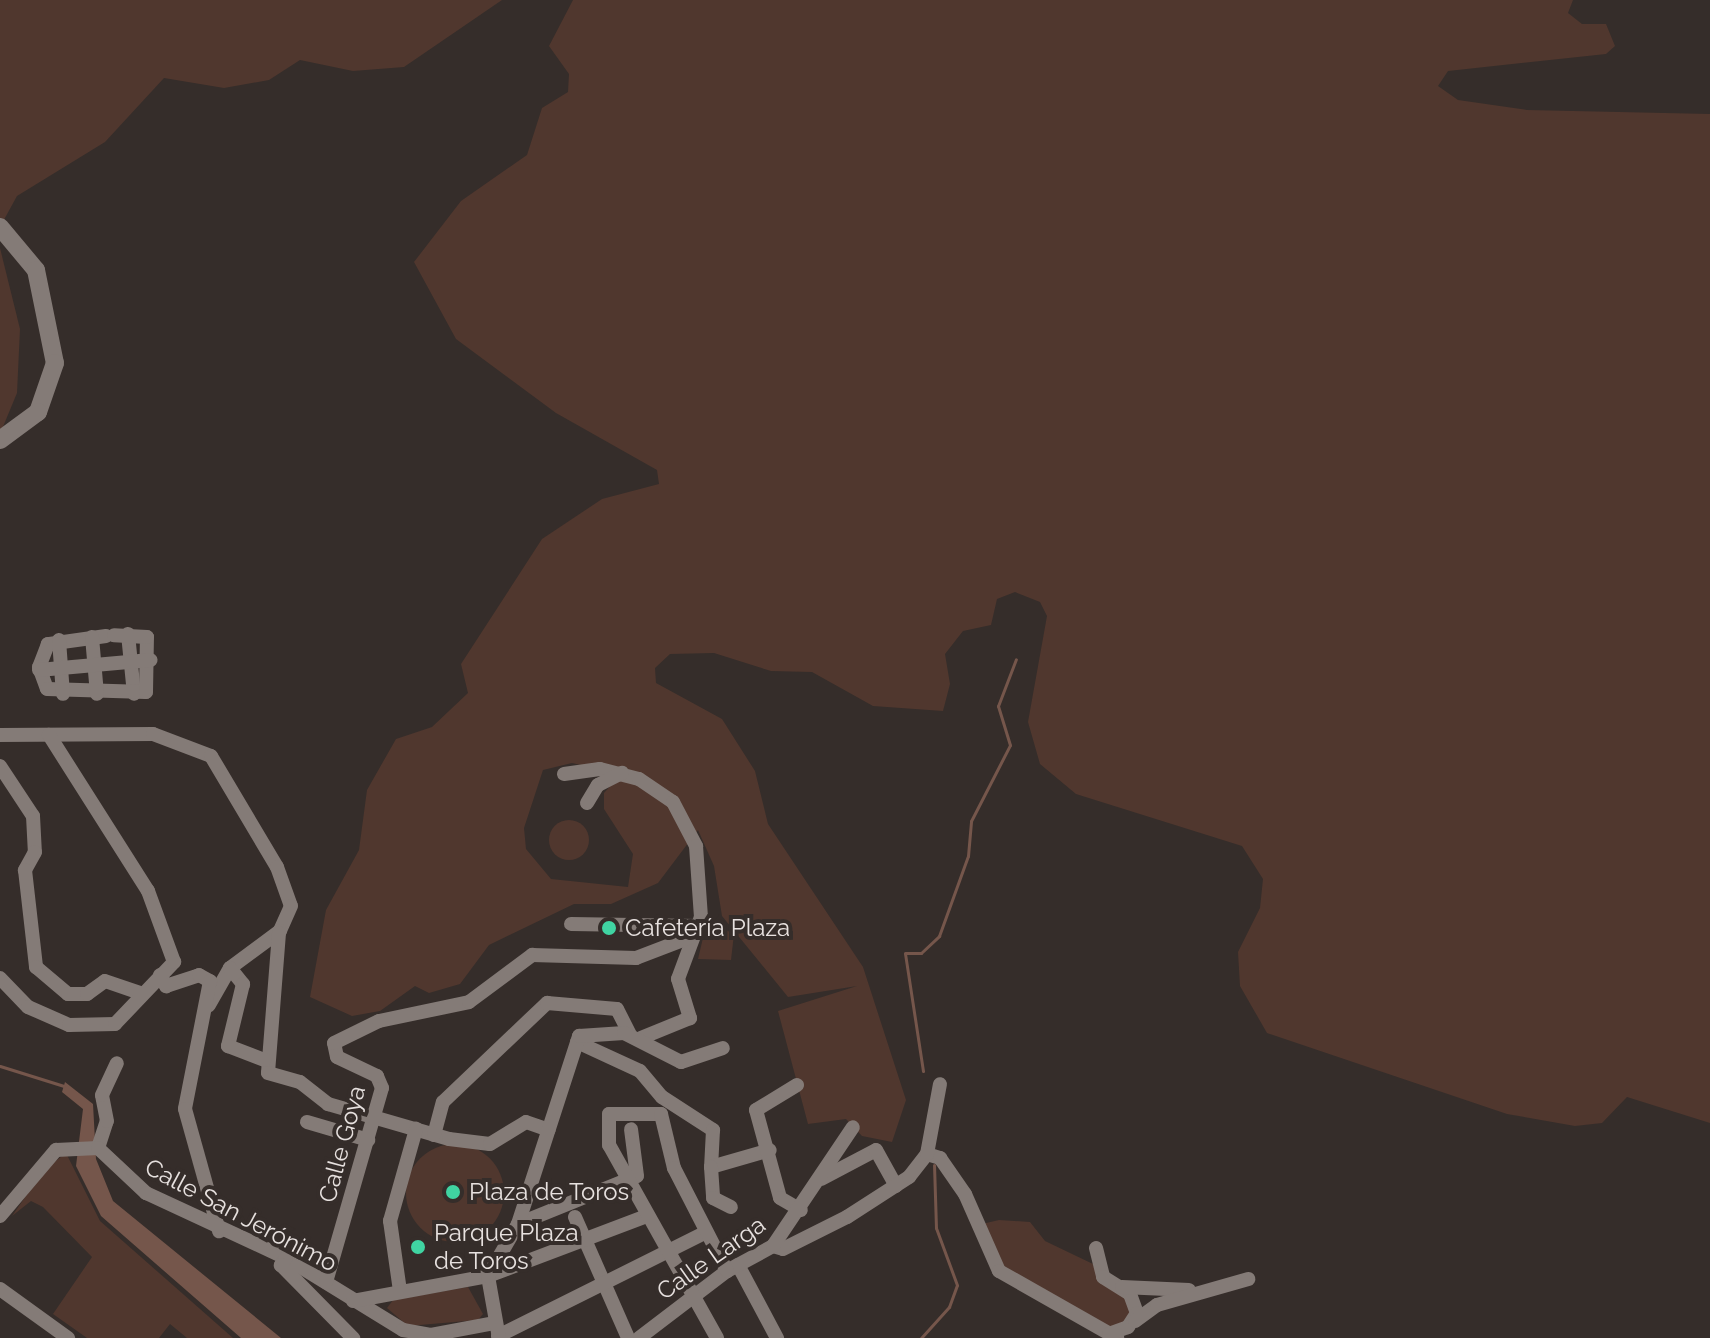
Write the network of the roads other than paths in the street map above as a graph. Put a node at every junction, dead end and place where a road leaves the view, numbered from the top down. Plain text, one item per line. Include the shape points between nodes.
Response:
1 (0, 227) edge
2 (0, 440) edge
3 (110, 635) junction
4 (59, 640) junction
5 (151, 660) junction
6 (131, 662) junction
7 (61, 668) junction
8 (39, 670) junction
9 (63, 694) junction
10 (97, 694) junction
11 (134, 694) junction
12 (0, 735) edge
13 (49, 735) junction
14 (0, 766) edge
15 (622, 773) junction
16 (564, 774) dead end
17 (587, 803) dead end
18 (571, 924) dead end
19 (280, 931) junction
20 (692, 932) junction
21 (230, 968) junction
22 (160, 975) junction
23 (0, 978) edge
24 (139, 993) junction
25 (209, 1005) junction
26 (635, 1036) junction
27 (577, 1042) junction
28 (723, 1048) dead end
29 (264, 1060) junction
30 (117, 1063) dead end
31 (940, 1084) dead end
32 (797, 1085) dead end
33 (375, 1118) junction
34 (307, 1122) dead end
35 (853, 1127) dead end
36 (416, 1129) junction
37 (631, 1129) dead end
38 (549, 1130) junction
39 (434, 1135) junction
40 (368, 1140) junction
41 (91, 1147) junction
42 (770, 1150) junction
43 (927, 1154) junction
44 (711, 1167) junction
45 (630, 1178) junction
46 (817, 1181) junction
47 (896, 1186) junction
48 (731, 1207) dead end
49 (801, 1210) junction
50 (0, 1216) edge
51 (647, 1216) junction
52 (575, 1217) dead end
53 (518, 1224) junction
54 (219, 1231) junction
55 (703, 1234) junction
56 (585, 1239) junction
57 (773, 1246) junction
58 (1096, 1248) dead end
59 (667, 1253) junction
60 (286, 1258) junction
61 (732, 1268) junction
62 (492, 1270) junction
63 (1248, 1279) dead end
64 (462, 1280) junction
65 (326, 1282) junction
66 (604, 1282) junction
67 (1122, 1287) junction
68 (0, 1289) edge
69 (1207, 1289) junction
70 (400, 1291) junction
71 (488, 1293) junction
72 (691, 1297) junction
73 (353, 1301) junction
74 (1135, 1321) junction
75 (497, 1332) edge
76 (1113, 1336) edge
77 (68, 1338) edge
78 (353, 1338) edge
79 (628, 1338) edge
80 (639, 1338) edge
81 (717, 1338) edge
82 (777, 1338) edge

1 - 2 main road via 36,270 55,363 38,412
3 - 4 street
3 - 5 street via 147,637
3 - 6 street
3 - 10 street
4 - 7 street
4 - 8 street via 42,649
5 - 6 street
5 - 11 street via 151,684
6 - 7 street
6 - 11 street
7 - 8 street
7 - 9 street
8 - 9 street via 47,689
9 - 10 street
10 - 11 street
12 - 13 street
13 - 19 street via 153,734 211,756 277,867 291,906
13 - 22 street via 148,891 174,962
14 - 24 street via 33,816 35,852 25,870 36,967 68,994 87,994 105,981
15 - 16 street
15 - 17 street via 598,785
15 - 20 street via 654,788 687,822 702,908
18 - 20 street
19 - 21 street
19 - 29 street via 274,951 281,979
20 - 26 street via 678,979 690,1018
20 - 33 street, Calle Goya via 636,958 532,955 469,1002 379,1021 334,1043 337,1057 382,1081
21 - 25 street
21 - 29 street via 243,984 228,1046
22 - 24 street
22 - 25 street via 166,986 207,978
23 - 24 street via 28,1007 69,1025 115,1024
25 - 54 street via 189,1066 185,1109
26 - 27 street via 591,1031
26 - 28 street via 681,1062
26 - 39 street via 617,1009 547,1003 443,1102
27 - 38 street
27 - 44 street via 640,1071 662,1097 713,1130
29 - 33 street via 268,1073 300,1082 328,1104
30 - 41 street via 102,1095 107,1121
31 - 43 street
32 - 42 street via 756,1110
33 - 36 street
33 - 40 street, Calle Goya
34 - 40 street
35 - 46 street, Calle Larga
36 - 39 street
36 - 70 street via 390,1221
37 - 45 street via 637,1176
38 - 39 street via 526,1122 482,1145
38 - 53 street
40 - 65 street, Calle Goya
41 - 50 street via 48,1156
41 - 54 street, Calle San Jerónimo via 131,1183
42 - 44 street
42 - 49 street via 780,1198
43 - 47 street
43 - 76 street via 940,1158 965,1194 999,1271
44 - 48 street via 713,1198
45 - 51 street
45 - 53 street
45 - 55 street via 609,1145 609,1114 661,1114 674,1168
46 - 47 street via 876,1150
46 - 49 street, Calle Larga
47 - 57 street via 783,1249
49 - 57 street, Calle Larga
51 - 56 street
51 - 59 street
52 - 56 street
53 - 62 street
54 - 60 street, Calle San Jerónimo
55 - 59 street, Calle San Jerónimo
55 - 61 street
56 - 62 street
56 - 66 street
57 - 61 street, Calle Larga
58 - 67 street via 1103,1277
59 - 66 street, Calle San Jerónimo
59 - 72 street
60 - 65 street, Calle San Jerónimo
60 - 78 street via 281,1265
61 - 72 street, Calle Larga
61 - 82 street
62 - 64 street
62 - 71 street
63 - 69 street
64 - 70 street
64 - 71 street
65 - 73 street, Calle San Jerónimo
66 - 75 street, Calle San Jerónimo
66 - 79 street
67 - 69 street
67 - 74 street via 1133,1299
68 - 77 street
69 - 74 street
70 - 73 street
71 - 75 street
72 - 80 street, Calle Larga
72 - 81 street
73 - 75 street, Calle San Jerónimo via 417,1334
74 - 76 street

